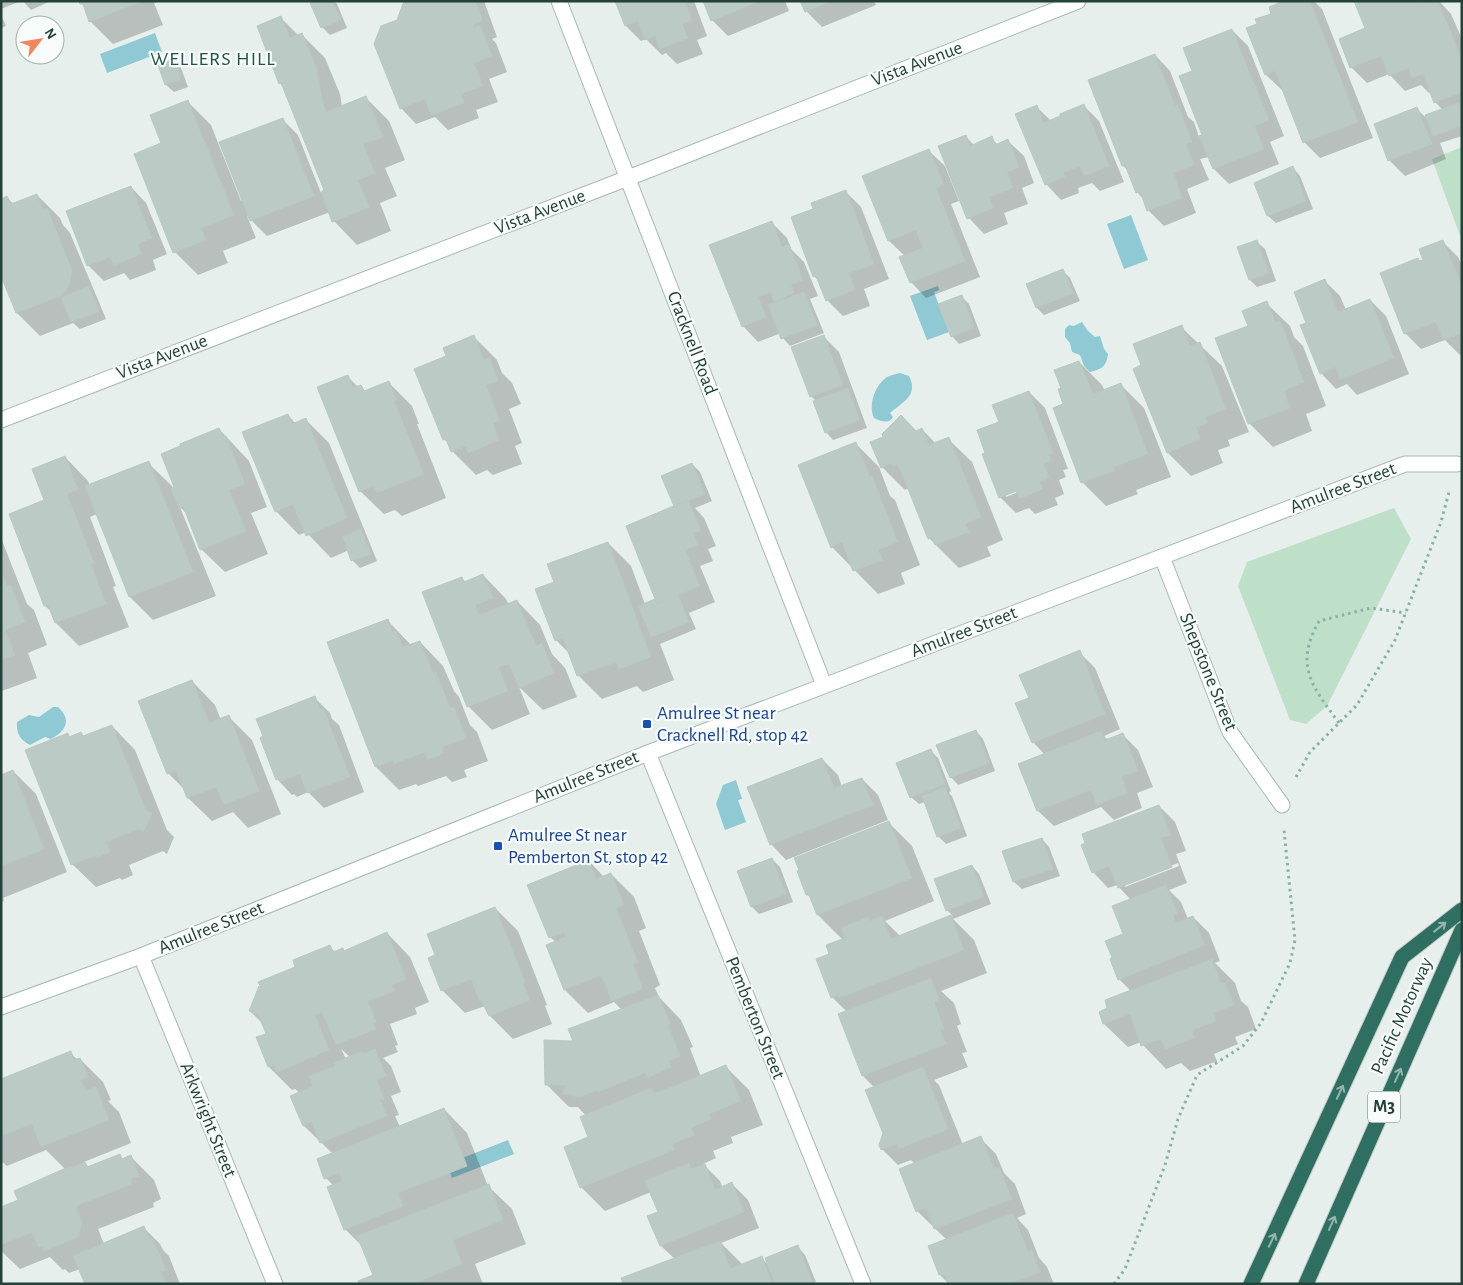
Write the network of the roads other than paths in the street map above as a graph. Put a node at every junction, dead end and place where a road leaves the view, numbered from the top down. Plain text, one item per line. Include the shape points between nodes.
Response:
1 (559, 1) edge
2 (1078, 1) edge
3 (628, 177) junction
4 (1, 420) edge
5 (1457, 464) dead end
6 (1162, 557) junction
7 (824, 685) junction
8 (648, 753) junction
9 (1282, 805) road end
10 (1462, 910) edge
11 (1462, 930) edge
12 (141, 956) junction
13 (1, 1007) edge
14 (275, 1284) edge
15 (862, 1284) edge
16 (1251, 1284) edge
17 (1306, 1284) edge

1 - 3 street, Cracknell Road
2 - 3 street, Vista Avenue
3 - 4 street, Vista Avenue
3 - 7 street, Cracknell Road
5 - 6 street, Amulree Street via 1405,464
6 - 7 street, Amulree Street
6 - 9 street, Shepstone Street via 1230,732
7 - 8 street, Amulree Street
8 - 12 street, Amulree Street
8 - 15 street, Pemberton Street
16 -> 10 highway via 1402,957
17 -> 11 highway, Pacific Motorway / M3
12 - 13 street, Amulree Street
12 - 14 street, Arkwright Street

